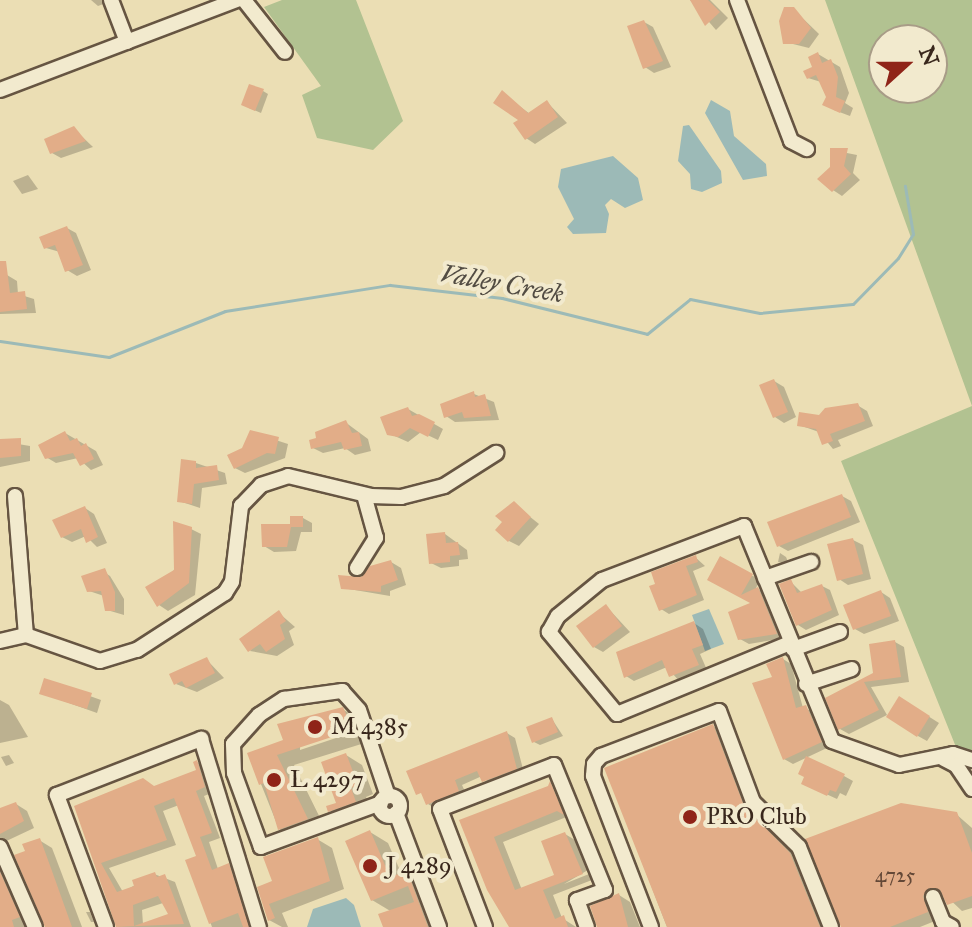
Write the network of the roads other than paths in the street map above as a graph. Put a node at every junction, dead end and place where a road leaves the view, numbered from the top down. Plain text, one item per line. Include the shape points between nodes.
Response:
1 (111, 0) edge
2 (237, 0) edge
3 (244, 0) edge
4 (737, 0) edge
5 (127, 42) junction
6 (285, 52) dead end
7 (0, 90) edge
8 (807, 149) dead end
9 (496, 453) dead end
10 (364, 495) junction
11 (15, 496) dead end
12 (811, 562) dead end
13 (357, 568) dead end
14 (765, 578) junction
15 (840, 632) dead end
16 (26, 635) junction
17 (0, 641) edge
18 (791, 646) junction
19 (852, 669) dead end
20 (806, 684) junction
21 (944, 759) junction
22 (972, 760) edge
23 (972, 789) edge
24 (384, 800) junction
25 (0, 847) edge
26 (933, 897) dead end
27 (943, 925) edge
28 (35, 927) edge
29 (106, 927) edge
30 (259, 927) edge
31 (439, 927) edge
32 (485, 927) edge
33 (587, 927) edge
34 (651, 927) edge
35 (831, 927) edge

1 - 5 street
2 - 5 street
3 - 6 street
4 - 8 street via 791,141
5 - 7 street
9 - 10 street via 425,492
10 - 13 street via 376,538
10 - 16 street via 288,476 261,485 241,506 232,582 225,593 137,650 84,660
11 - 16 street
12 - 14 street
14 - 18 street
14 - 18 street via 744,526 602,580 558,616 549,632 617,714
15 - 18 street
16 - 17 street
18 - 20 street
19 - 20 street
20 - 21 street via 840,747 899,765
21 - 22 street via 953,754
21 - 23 street via 956,765
24 - 24 street via 261,847 234,773 233,744 259,715 284,699 342,691 359,710
24 - 31 street via 384,813 396,813
25 - 28 street
26 - 27 street
29 - 30 street via 57,795 201,739
32 - 33 street via 440,809 554,765 605,890 577,900
34 - 35 street via 593,776 601,756 719,711 753,802 803,857

